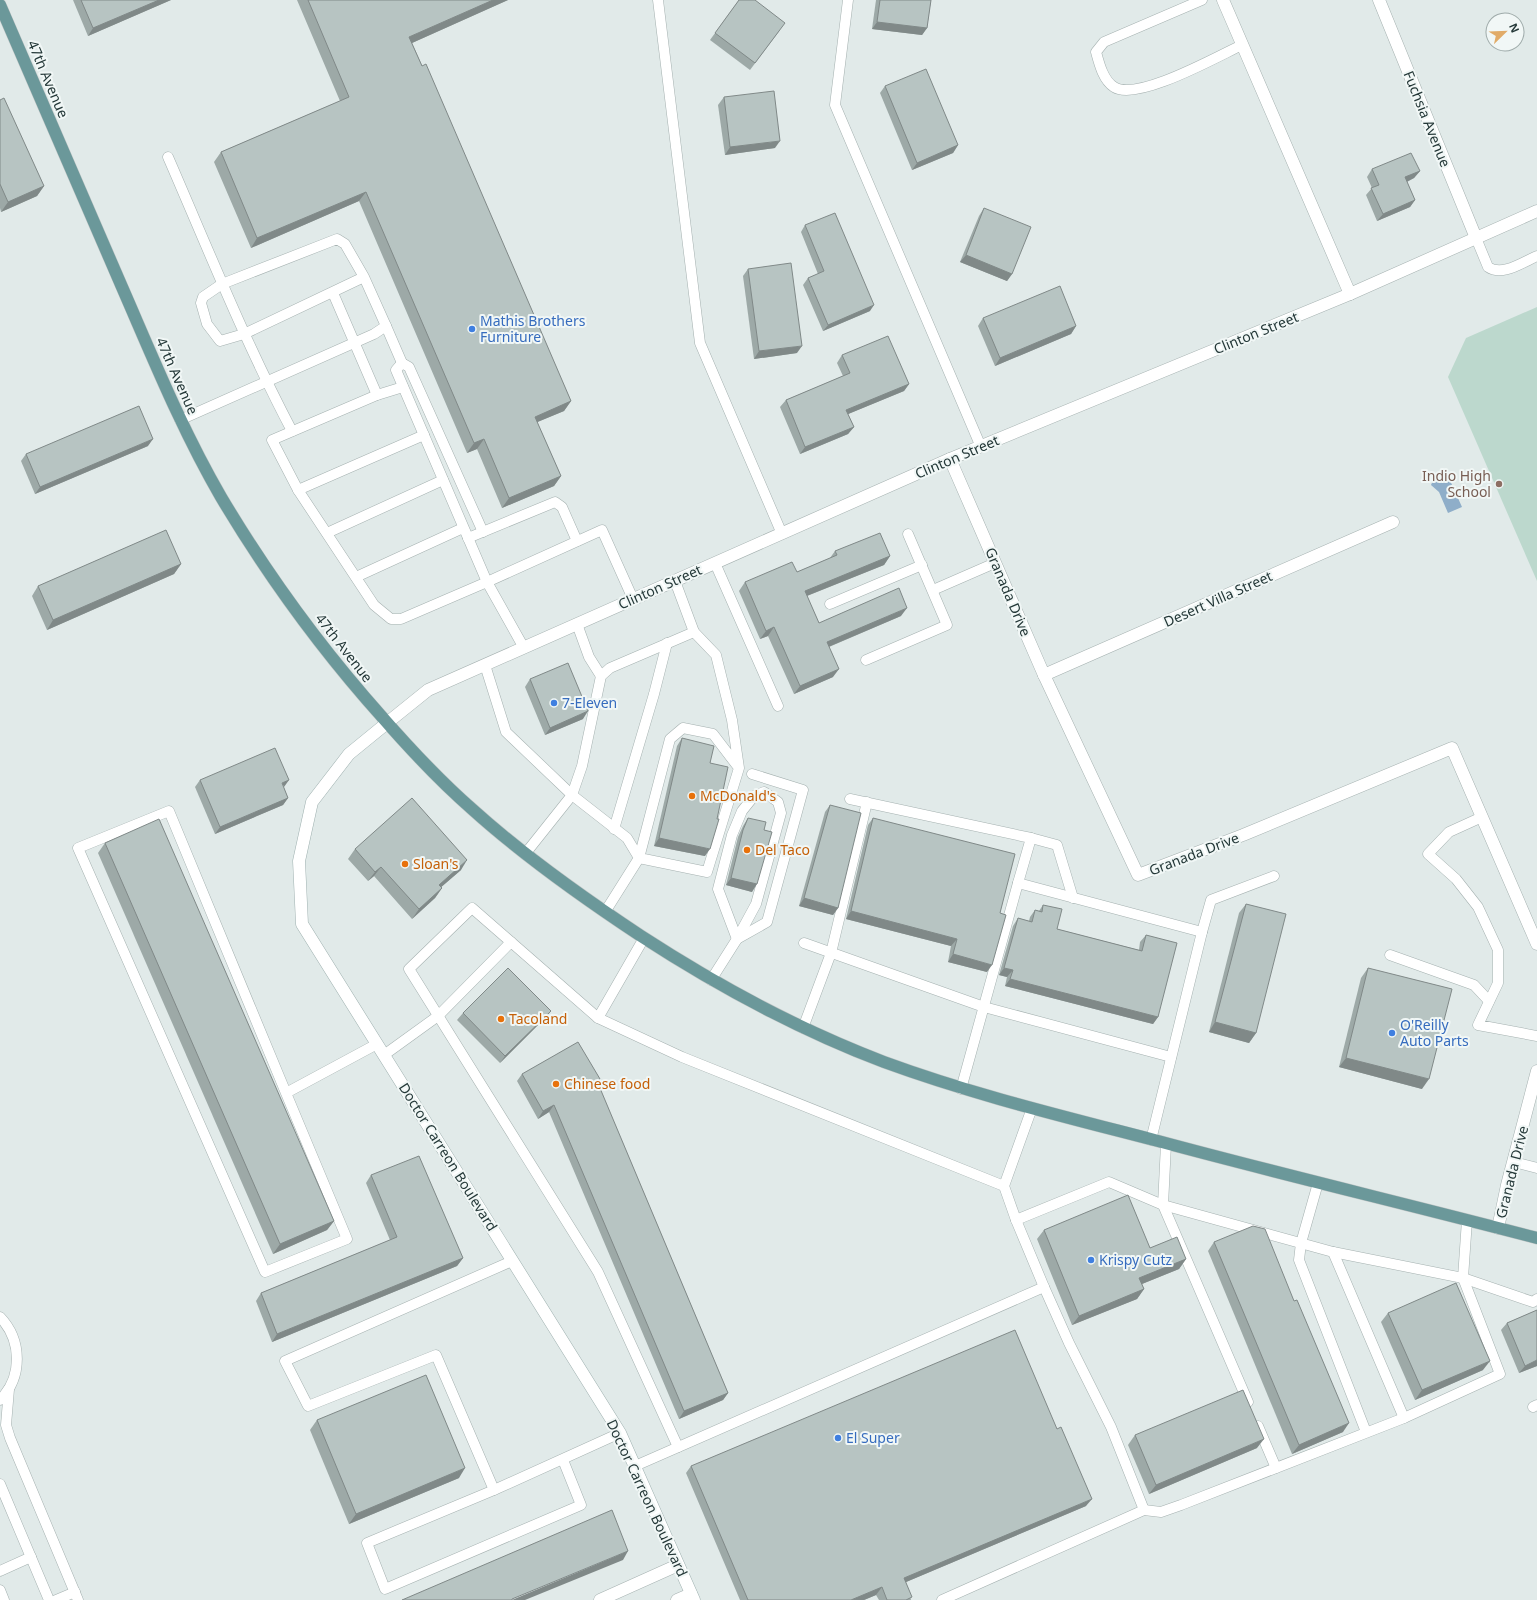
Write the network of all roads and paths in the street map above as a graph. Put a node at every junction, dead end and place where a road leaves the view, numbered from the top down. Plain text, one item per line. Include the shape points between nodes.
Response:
1 (658, 0) edge
2 (848, 0) edge
3 (1202, 0) edge
4 (1223, 0) edge
5 (1378, 0) edge
6 (0, 6) edge
7 (1242, 45) junction
8 (168, 157) dead end
9 (1537, 211) edge
10 (1476, 238) junction
11 (1537, 256) edge
12 (364, 277) junction
13 (222, 284) junction
14 (333, 293) junction
15 (1350, 294) junction
16 (386, 326) junction
17 (244, 334) junction
18 (354, 342) junction
19 (402, 363) junction
20 (266, 381) junction
21 (403, 387) junction
22 (377, 395) junction
23 (180, 420) junction
24 (292, 431) junction
25 (424, 435) junction
26 (981, 447) junction
27 (950, 459) junction
28 (443, 480) junction
29 (298, 490) junction
30 (1393, 522) dead end
31 (463, 528) junction
32 (483, 532) junction
33 (327, 533) junction
34 (782, 534) junction
35 (908, 534) dead end
36 (468, 538) junction
37 (577, 541) junction
38 (715, 563) junction
39 (995, 563) junction
40 (922, 565) junction
41 (356, 577) junction
42 (675, 581) junction
43 (487, 582) junction
44 (932, 590) junction
45 (633, 599) junction
46 (830, 604) dead end
47 (577, 624) junction
48 (694, 632) junction
49 (667, 643) junction
50 (524, 648) junction
51 (866, 660) dead end
52 (485, 665) junction
53 (1044, 675) junction
54 (601, 676) junction
55 (778, 706) dead end
56 (387, 723) junction
57 (739, 768) junction
58 (752, 774) dead end
59 (572, 795) junction
60 (850, 798) dead end
61 (867, 802) junction
62 (1482, 817) junction
63 (614, 829) junction
64 (1031, 838) junction
65 (525, 854) junction
66 (640, 858) junction
67 (1274, 876) dead end
68 (1018, 883) junction
69 (1073, 898) junction
70 (605, 912) junction
71 (1202, 932) junction
72 (644, 938) junction
73 (737, 939) junction
74 (510, 942) junction
75 (804, 943) dead end
76 (1537, 944) edge
77 (831, 954) junction
78 (1390, 955) dead end
79 (711, 980) junction
80 (1490, 1001) junction
81 (984, 1007) junction
82 (438, 1016) junction
83 (598, 1018) junction
84 (803, 1028) junction
85 (1537, 1036) edge
86 (377, 1044) junction
87 (384, 1055) junction
88 (1171, 1057) junction
89 (1537, 1071) edge
90 (962, 1089) junction
91 (286, 1093) junction
92 (1032, 1108) junction
93 (1151, 1140) junction
94 (1166, 1144) junction
95 (1514, 1162) junction
96 (1537, 1168) edge
97 (1318, 1183) junction
98 (1004, 1186) junction
99 (1163, 1205) junction
100 (1016, 1220) junction
101 (1467, 1220) junction
102 (1498, 1228) junction
103 (1537, 1238) edge
104 (1301, 1242) junction
105 (1332, 1252) junction
106 (512, 1261) junction
107 (1463, 1278) junction
108 (1044, 1287) junction
109 (1537, 1299) edge
110 (0, 1317) edge
111 (9, 1389) junction
112 (0, 1400) edge
113 (1404, 1418) junction
114 (1366, 1432) junction
115 (620, 1433) junction
116 (678, 1447) junction
117 (563, 1460) junction
118 (635, 1466) junction
119 (1276, 1468) junction
120 (0, 1484) edge
121 (494, 1490) junction
122 (1144, 1510) junction
123 (31, 1558) junction
124 (678, 1565) junction
125 (0, 1571) edge
126 (0, 1590) edge
127 (76, 1596) edge
128 (693, 1597) edge
129 (4, 1600) edge
130 (49, 1600) edge
131 (56, 1600) edge
132 (600, 1600) edge
133 (678, 1600) edge
134 (942, 1600) edge

1 - 34 lane via 700,343
2 - 26 lane via 835,105
3 - 7 lane via 1104,42 1096,52 1100,70 1114,87 1128,91 1162,83
4 - 7 street
5 - 10 street, Fuchsia Avenue
6 - 23 main road, 47th Avenue
7 - 15 street
8 - 13 lane
9 - 10 street, Clinton Street
10 - 11 lane via 1488,267 1492,270 1502,271
10 - 15 street, Clinton Street
12 - 13 lane via 345,244 337,239
12 - 14 lane
12 - 16 lane
13 - 17 lane
13 - 17 lane via 203,297 201,303 207,324 220,341
14 - 17 lane
14 - 18 lane
15 - 26 street, Clinton Street
16 - 18 lane
16 - 19 lane
17 - 20 lane
18 - 20 lane
18 - 22 lane
19 - 21 lane via 396,370
19 - 32 lane via 409,367
20 - 23 lane
20 - 24 lane
21 - 22 lane
21 - 25 lane
22 - 24 lane
23 - 56 main road, 47th Avenue via 242,532 285,595 339,666
24 - 29 lane via 272,440
25 - 28 lane
25 - 29 lane
26 - 27 street, Clinton Street
27 - 34 street, Clinton Street
27 - 39 street, Granada Drive
28 - 31 lane
28 - 33 lane
29 - 33 lane
30 - 53 street, Desert Villa Street
31 - 36 lane
31 - 41 lane
32 - 36 lane
32 - 37 lane via 556,502 562,507
33 - 41 lane
34 - 38 street, Clinton Street
35 - 40 lane
36 - 43 lane
37 - 43 lane
37 - 45 lane via 602,530
38 - 42 street, Clinton Street
38 - 55 lane
39 - 44 lane
39 - 53 street, Granada Drive
40 - 44 lane
40 - 46 lane
41 - 43 lane via 374,605 391,619 401,619
42 - 45 street, Clinton Street
42 - 48 lane
43 - 50 lane
44 - 51 lane via 947,625
45 - 47 street, Clinton Street
47 - 50 street, Clinton Street
47 - 54 lane via 589,657
48 - 49 lane
48 - 57 lane via 716,655 732,720
49 - 54 lane via 610,668
49 - 63 lane
50 - 52 street, Clinton Street
52 - 56 street, Clinton Street via 428,690
52 - 59 lane via 506,732
53 - 62 street, Granada Drive via 1138,875 1243,835 1452,748
54 - 59 lane via 582,766
56 - 65 main road, 47th Avenue via 416,756
56 - 86 street, Doctor Carreon Boulevard via 350,754 312,802 299,861 302,924
57 - 66 lane via 707,872
57 - 66 lane via 714,734 683,728 670,739
58 - 73 lane via 803,790 767,922
59 - 63 lane
59 - 65 lane
60 - 61 lane
61 - 64 lane
61 - 77 lane
62 - 76 street, Granada Drive
62 - 80 lane via 1448,832 1428,854 1456,879 1478,907 1498,950 1498,983
63 - 66 lane via 627,838
64 - 68 lane
64 - 69 lane via 1057,845
65 - 70 main road, 47th Avenue
66 - 70 lane
67 - 71 lane via 1211,900
68 - 69 lane
68 - 81 lane
69 - 71 lane
70 - 72 main road, 47th Avenue
71 - 88 lane
72 - 79 main road, 47th Avenue
72 - 83 lane
73 - 73 lane via 756,904 781,814 778,802 764,792 754,796 742,811 732,835 718,889
73 - 79 lane
74 - 82 lane
74 - 82 lane via 472,908 410,969
74 - 83 lane
75 - 77 lane
77 - 81 lane
77 - 84 lane
78 - 80 lane via 1474,985
79 - 84 main road, 47th Avenue
80 - 85 lane via 1478,1025
81 - 88 lane
81 - 90 lane
82 - 87 lane
82 - 116 lane via 598,1272
83 - 98 lane via 682,1057
84 - 90 main road, 47th Avenue via 880,1061
86 - 87 street, Doctor Carreon Boulevard
86 - 91 lane
87 - 106 street, Doctor Carreon Boulevard
88 - 93 lane
89 - 95 street, Granada Drive
90 - 92 main road, 47th Avenue
91 - 91 lane via 348,1239 265,1272 78,848 169,811
92 - 93 main road, 47th Avenue
92 - 98 lane
93 - 94 main road, 47th Avenue
94 - 97 main road, 47th Avenue
94 - 99 lane
95 - 96 lane
95 - 102 street, Granada Drive
97 - 101 main road, 47th Avenue
97 - 104 lane
98 - 100 lane
99 - 100 lane via 1109,1182
99 - 104 lane
99 - 119 lane
100 - 108 lane
101 - 102 main road, 47th Avenue
101 - 107 lane
102 - 103 main road, 47th Avenue
104 - 105 lane
104 - 114 lane via 1299,1260
105 - 107 lane
105 - 113 lane
106 - 115 street, Doctor Carreon Boulevard
106 - 121 lane via 285,1361 308,1406 436,1355
107 - 109 lane via 1533,1302
107 - 113 lane via 1500,1374
108 - 116 lane
108 - 122 lane via 1069,1344 1112,1427
110 - 111 lane via 11,1332 18,1355 16,1373
111 - 112 lane
111 - 127 lane via 6,1425 10,1438
113 - 114 lane
114 - 119 lane
115 - 117 lane
115 - 118 street, Doctor Carreon Boulevard
116 - 118 lane
117 - 121 lane
117 - 121 lane via 581,1505 385,1589 367,1543
118 - 124 street, Doctor Carreon Boulevard
119 - 122 lane via 1161,1512
120 - 123 lane
122 - 134 lane
123 - 125 lane
123 - 130 lane
124 - 128 street, Doctor Carreon Boulevard
124 - 132 street
126 - 129 lane
127 - 131 lane
128 - 133 street

